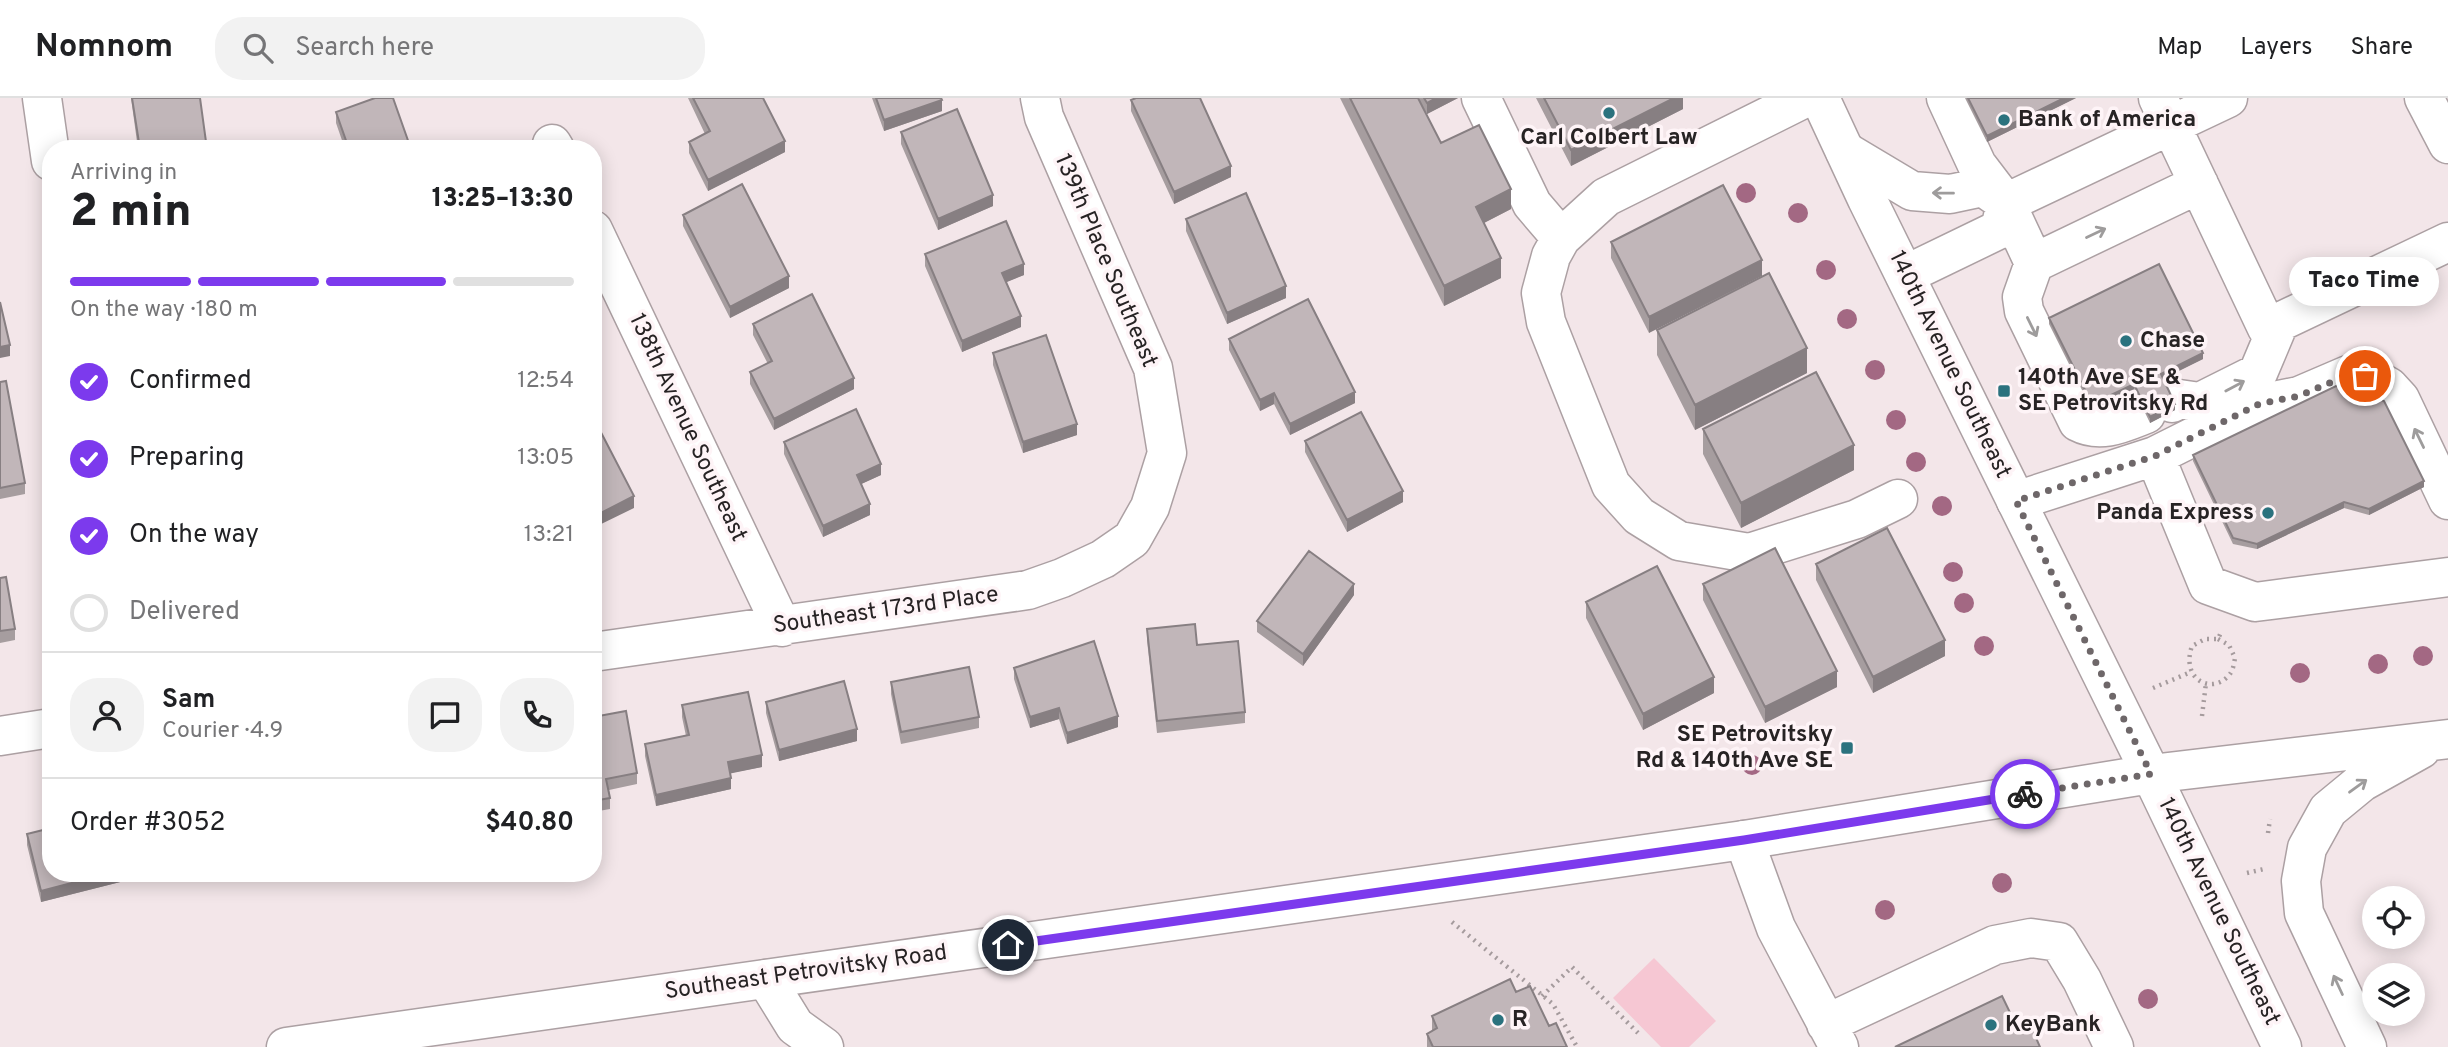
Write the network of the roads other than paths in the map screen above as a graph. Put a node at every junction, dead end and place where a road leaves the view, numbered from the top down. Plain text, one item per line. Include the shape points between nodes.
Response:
1 (42, 98) edge
2 (1040, 98) edge
3 (1481, 98) edge
4 (1805, 98) edge
5 (1820, 98) edge
6 (1946, 98) edge
7 (2228, 98) edge
8 (2424, 98) edge
9 (2164, 111) edge
10 (48, 140) edge
11 (2448, 144) edge
12 (1845, 151) junction
13 (2199, 184) junction
14 (2006, 203) junction
15 (1561, 238) junction
16 (2448, 242) edge
17 (602, 249) edge
18 (2034, 263) junction
19 (1905, 275) junction
20 (2279, 323) junction
21 (2155, 456) junction
22 (1899, 499) dead end
23 (2448, 499) edge
24 (2016, 501) junction
25 (1150, 507) joint
26 (2448, 577) edge
27 (782, 627) junction
28 (602, 651) edge
29 (42, 729) edge
30 (0, 736) edge
31 (2441, 741) edge
32 (2151, 774) junction
33 (1744, 840) junction
34 (766, 979) junction
35 (1833, 1036) edge
36 (286, 1047) edge
37 (824, 1047) edge
38 (2114, 1047) edge
39 (2283, 1047) edge
40 (2367, 1047) edge

1 - 10 main road
2 - 25 main road, 139th Place Southeast via 1044,117 1153,368 1167,453
3 - 15 main road via 1532,204
4 - 15 main road via 1606,197
5 - 12 main road, 140th Avenue Southeast
6 - 14 main road via 1977,165
7 - 9 main road
8 - 11 main road
9 - 13 main road
9 - 14 main road
14 -> 12 main road via 1983,187 1950,194 1912,191
12 - 19 main road, 140th Avenue Southeast
18 -> 13 main road
13 - 20 main road via 2267,328
14 - 18 main road
14 - 19 main road via 2000,229
15 - 22 main road via 1541,293 1546,322 1611,485 1639,516 1679,541 1749,553 1857,519
16 - 20 main road
17 - 27 main road, 138th Avenue Southeast
18 -> 20 main road via 2022,297 2025,311 2078,422 2090,428 2105,428 2179,399 2200,402 2258,373
19 - 24 main road, 140th Avenue Southeast
23 -> 21 main road via 2400,399 2389,387 2365,376 2348,375 2299,396 2259,404
21 - 24 main road
21 - 26 main road via 2208,585 2255,602
24 - 32 main road, 140th Avenue Southeast
25 - 27 main road, Southeast 173rd Place via 1132,539 1062,578 1028,590
27 - 28 main road, Southeast 173rd Place
29 - 30 main road
31 - 32 main road, Southeast Petrovitsky Road
40 -> 31 main road via 2304,913 2301,881 2307,848 2328,810 2362,782
32 - 33 main road, Southeast Petrovitsky Road
32 - 39 main road, 140th Avenue Southeast
33 - 34 main road, Southeast Petrovitsky Road
33 - 35 main road via 1776,928
34 - 36 main road, Southeast Petrovitsky Road
34 - 37 main road via 795,1026
35 - 38 main road via 1995,945 2031,938 2059,942

